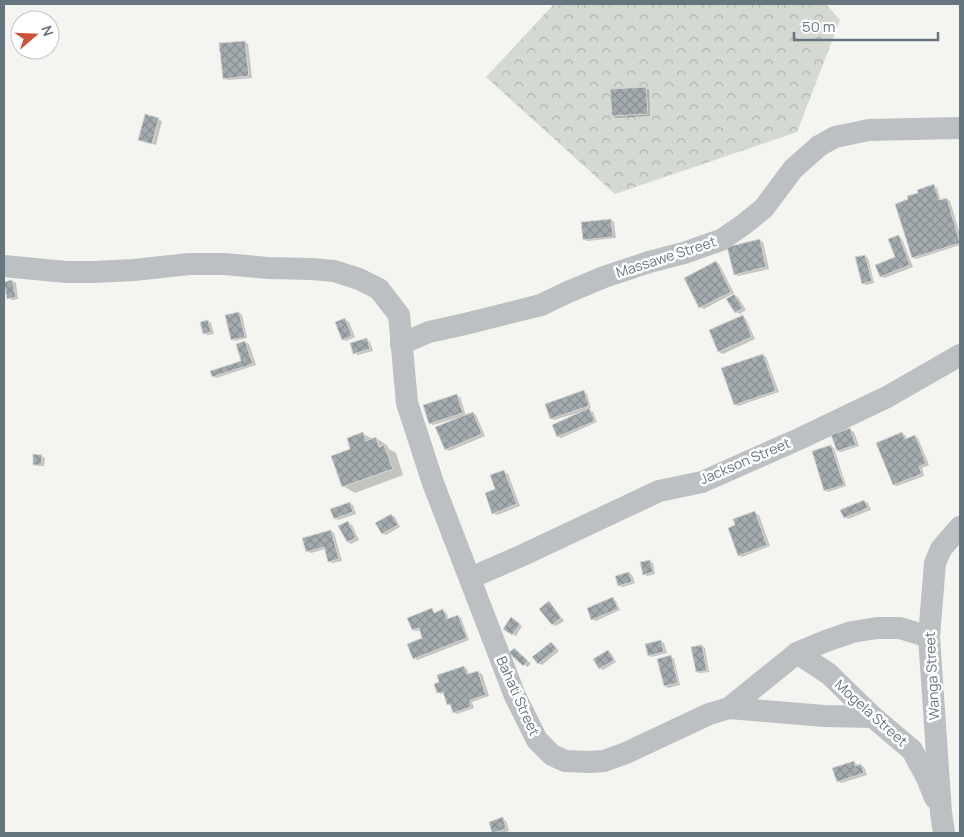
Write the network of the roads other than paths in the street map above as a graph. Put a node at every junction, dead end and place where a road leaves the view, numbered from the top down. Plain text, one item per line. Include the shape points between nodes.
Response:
1 (960, 128) edge
2 (4, 266) edge
3 (401, 344) junction
4 (960, 356) edge
5 (960, 527) edge
6 (470, 578) junction
7 (929, 637) junction
8 (797, 653) junction
9 (729, 708) junction
10 (873, 717) junction
11 (943, 823) edge

1 - 3 street, Massawe Street via 869,130 836,137 819,146 793,169 764,208 721,240 604,277 541,305 429,332
2 - 3 street, Bahati Street via 94,272 224,264 334,272 359,278 379,289 399,315
3 - 6 street, Bahati Street via 407,403 433,483
4 - 6 street, Jackson Street via 887,397 702,482 659,491
5 - 7 street, Wanga Street via 940,549 935,563
6 - 9 street, Bahati Street via 515,696 537,740 552,755 565,761 604,761
7 - 8 street via 900,628 876,628 826,640
7 - 11 street, Wanga Street
8 - 9 street
8 - 10 street, Mogela Street via 829,674
9 - 10 street, Bahati Street
10 - 11 street, Mogela Street via 912,750

